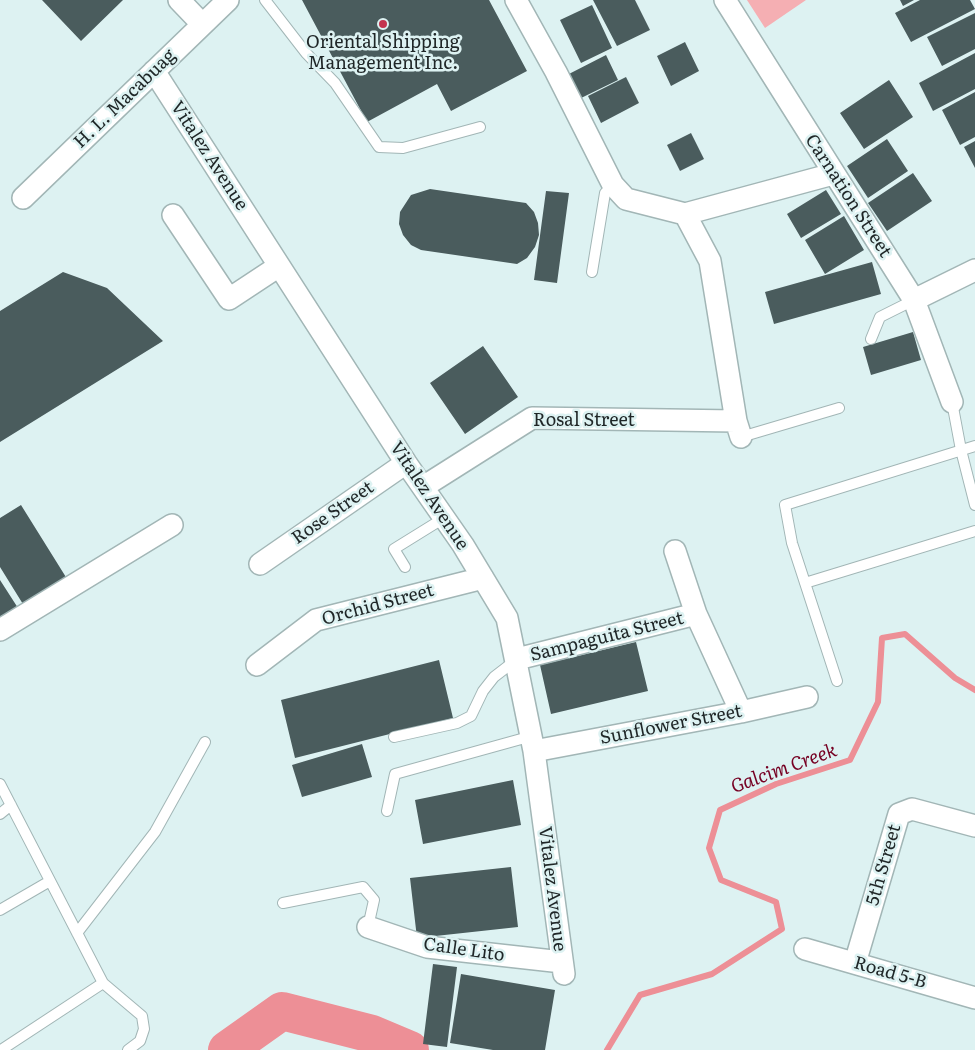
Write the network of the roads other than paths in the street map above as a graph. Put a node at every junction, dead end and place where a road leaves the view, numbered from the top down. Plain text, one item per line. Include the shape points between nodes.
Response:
1 (179, 0) edge
2 (228, 0) edge
3 (265, 0) edge
4 (516, 0) edge
5 (725, 0) edge
6 (202, 24) junction
7 (154, 71) junction
8 (480, 127) dead end
9 (833, 174) junction
10 (613, 185) junction
11 (23, 198) dead end
12 (685, 214) junction
13 (173, 215) dead end
14 (280, 266) junction
15 (975, 270) edge
16 (592, 272) dead end
17 (914, 300) junction
18 (871, 340) dead end
19 (952, 402) joint
20 (838, 408) dead end
21 (738, 429) junction
22 (975, 446) edge
23 (961, 450) junction
24 (406, 463) junction
25 (423, 487) junction
26 (975, 505) edge
27 (444, 518) junction
28 (172, 525) dead end
29 (975, 531) edge
30 (675, 550) dead end
31 (260, 564) dead end
32 (405, 567) dead end
33 (483, 578) junction
34 (805, 583) junction
35 (696, 614) junction
36 (0, 630) edge
37 (517, 659) junction
38 (256, 665) dead end
39 (837, 682) dead end
40 (807, 696) dead end
41 (741, 712) junction
42 (394, 737) dead end
43 (205, 742) dead end
44 (533, 743) junction
45 (0, 784) edge
46 (11, 805) junction
47 (387, 810) dead end
48 (0, 814) edge
49 (975, 826) edge
50 (50, 881) junction
51 (283, 903) dead end
52 (0, 910) edge
53 (368, 927) joint
54 (77, 932) junction
55 (805, 949) dead end
56 (855, 963) junction
57 (563, 968) joint
58 (102, 983) junction
59 (975, 998) edge
60 (1, 1050) edge
61 (128, 1050) edge

1 - 6 street
2 - 6 street, H. L. Macabuag
3 - 8 lane via 335,83 379,147 403,148
4 - 10 street
5 - 9 street, Carnation Street
6 - 7 street, H. L. Macabuag
7 - 11 street, H. L. Macabuag
7 - 14 street, Vitalez Avenue
9 - 12 street
9 - 17 street, Carnation Street
10 - 12 street via 626,199
10 - 16 lane via 605,193
12 - 21 street via 710,261
13 - 14 street via 229,299
14 - 24 street, Vitalez Avenue
15 - 17 street
17 - 18 lane via 880,317
17 - 19 street, Carnation Street
19 - 23 lane
20 - 21 lane
21 - 25 street, Rosal Street via 532,418
22 - 23 lane
23 - 26 lane
23 - 34 lane via 786,505 792,543
24 - 25 street, Vitalez Avenue
24 - 31 street, Rose Street
25 - 27 street, Vitalez Avenue
27 - 32 lane via 394,549
27 - 33 street, Vitalez Avenue
28 - 36 street
29 - 34 lane
30 - 35 street, Sampaguita Street
33 - 37 street, Vitalez Avenue via 507,618
33 - 38 street, Orchid Street via 316,620
34 - 39 lane
35 - 37 street, Sampaguita Street
35 - 41 street, Sampaguita Street
37 - 42 lane via 494,677 471,716 457,723
37 - 44 street, Vitalez Avenue
40 - 41 street, Sunflower Street
41 - 44 street, Sunflower Street
43 - 54 lane via 155,832
44 - 47 lane via 395,774
44 - 57 street, Vitalez Avenue
45 - 46 lane
46 - 48 lane
46 - 50 lane
49 - 56 street, 5th Street via 912,808 899,814
50 - 52 lane
50 - 54 lane
51 - 53 lane via 363,887 374,900
53 - 57 street, Calle Lito via 427,947
54 - 58 lane
55 - 56 street, Road 5-B
56 - 59 street, Road 5-B
58 - 60 lane
58 - 61 lane via 142,1016 144,1029 140,1041

